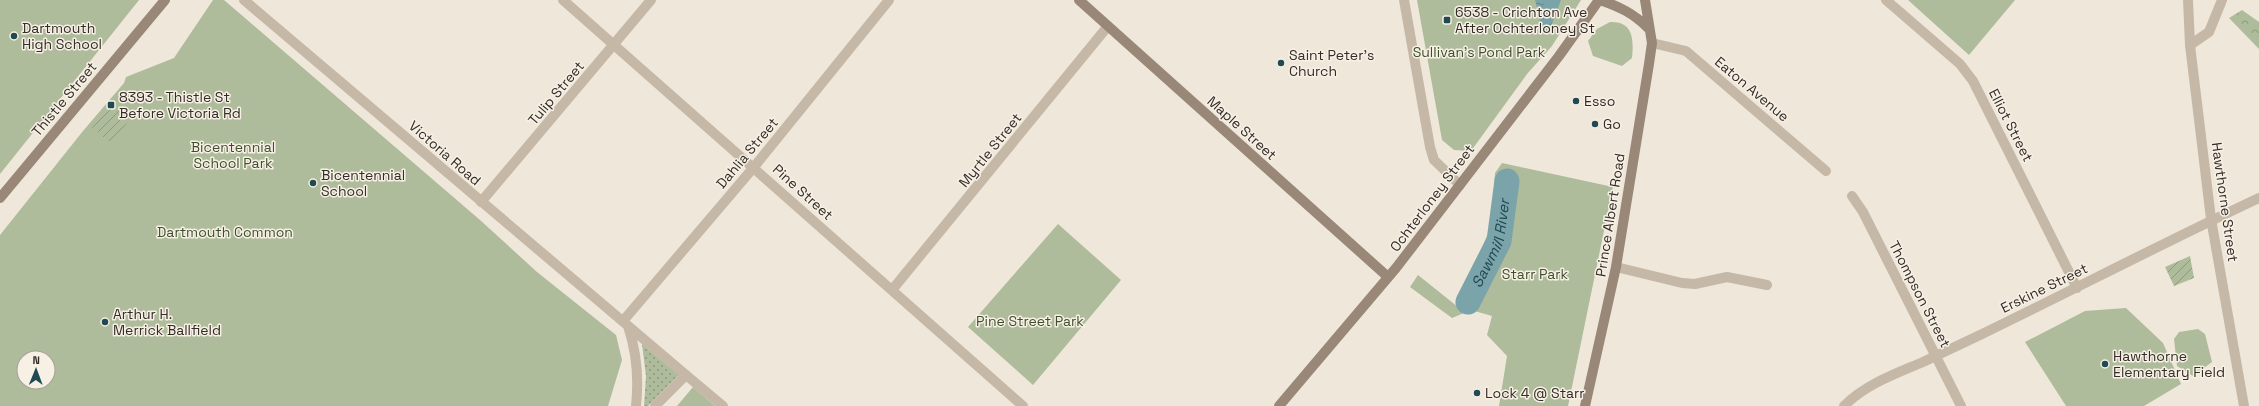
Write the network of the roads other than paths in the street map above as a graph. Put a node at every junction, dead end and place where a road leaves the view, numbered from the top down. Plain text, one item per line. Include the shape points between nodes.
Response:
1 (165, 0) edge
2 (244, 0) edge
3 (563, 0) edge
4 (651, 0) edge
5 (889, 0) edge
6 (1078, 0) edge
7 (1404, 0) edge
8 (1599, 0) edge
9 (1645, 0) edge
10 (1886, 0) edge
11 (2188, 0) edge
12 (2222, 0) edge
13 (1108, 26) junction
14 (1648, 28) junction
15 (1652, 43) junction
16 (614, 46) junction
17 (2190, 46) junction
18 (754, 167) junction
19 (1826, 171) dead end
20 (1460, 185) junction
21 (1852, 196) dead end
22 (0, 198) edge
23 (2259, 198) edge
24 (481, 202) junction
25 (2211, 219) junction
26 (1616, 267) junction
27 (1388, 277) junction
28 (1767, 285) dead end
29 (2077, 288) junction
30 (892, 290) junction
31 (626, 324) junction
32 (1937, 356) junction
33 (686, 375) junction
34 (636, 406) edge
35 (654, 406) edge
36 (723, 406) edge
37 (1023, 406) edge
38 (1279, 406) edge
39 (1585, 406) edge
40 (1844, 406) edge
41 (1960, 406) edge
42 (2244, 406) edge

1 - 22 main road, Thistle Street
2 - 24 street, Victoria Road
3 - 16 street, Pine Street
4 - 16 street, Tulip Street
5 - 18 street, Dahlia Street
6 - 13 main road, Maple Street
7 - 20 street via 1430,147 1434,160
8 - 14 main road via 1622,7
8 - 20 main road, Ochterloney Street
9 - 14 main road, Prince Albert Road
10 - 29 street, Elliot Street via 1960,64 1973,81
11 - 17 street, Hawthorne Street
12 - 17 street via 2209,32
13 - 27 main road, Maple Street
13 - 30 street, Myrtle Street
14 - 15 main road, Prince Albert Road
15 - 19 street, Eaton Avenue via 1686,51
15 - 26 main road, Prince Albert Road
16 - 18 street, Pine Street
16 - 24 street, Tulip Street
17 - 25 street, Hawthorne Street
18 - 30 street, Pine Street
18 - 31 street, Dahlia Street
20 - 27 main road, Ochterloney Street
21 - 32 street, Thompson Street via 1863,212
23 - 25 street, Erskine Street
24 - 31 street, Victoria Road
25 - 29 street, Erskine Street
25 - 42 street, Hawthorne Street
26 - 28 street via 1682,283 1695,284 1727,277
26 - 39 main road, Prince Albert Road
27 - 38 main road, Ochterloney Street
29 - 32 street, Erskine Street
30 - 37 street, Pine Street
31 - 33 street, Victoria Road
31 - 34 street via 635,348 638,382
32 - 40 street, Erskine Street via 1872,384
32 - 41 street, Thompson Street
33 - 35 street
33 - 36 street, Victoria Road

